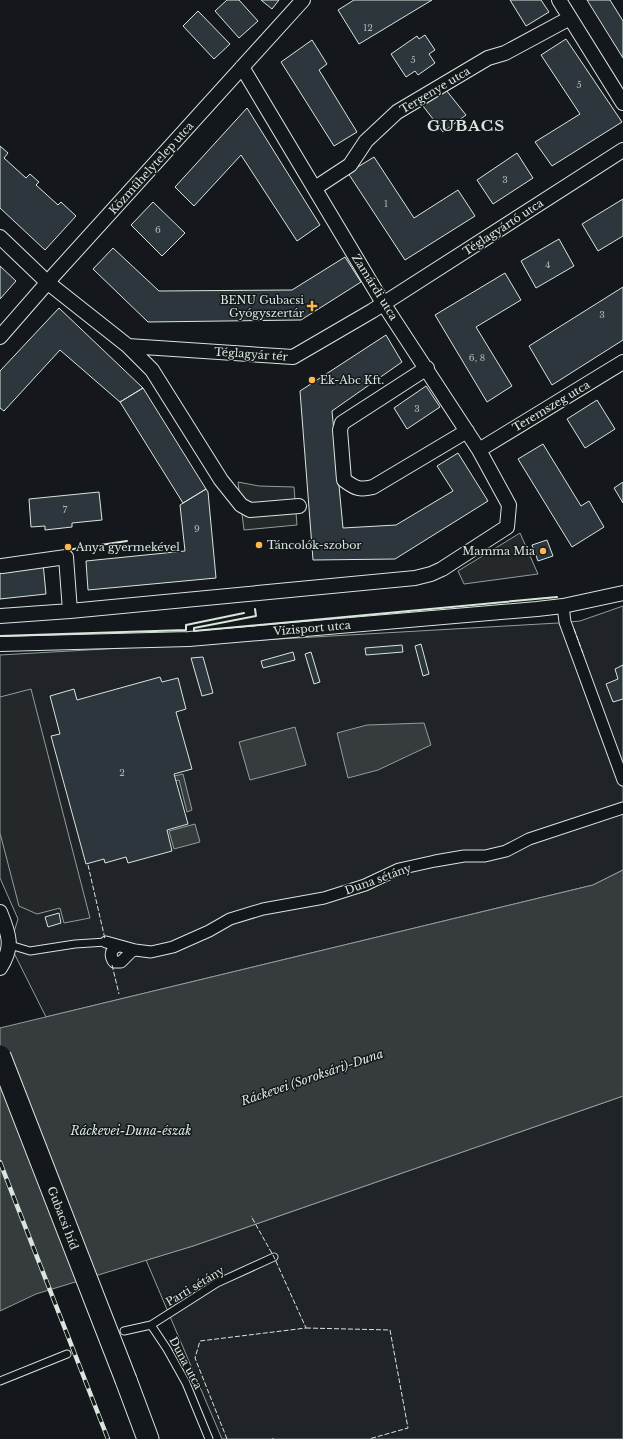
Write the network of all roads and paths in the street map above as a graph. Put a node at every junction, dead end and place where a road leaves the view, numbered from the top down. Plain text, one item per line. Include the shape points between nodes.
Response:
1 (303, 0) edge
2 (559, 0) edge
3 (570, 18) junction
4 (242, 67) junction
5 (623, 103) edge
6 (623, 150) edge
7 (315, 188) junction
8 (0, 237) edge
9 (47, 282) junction
10 (383, 303) junction
11 (0, 337) edge
12 (128, 346) junction
13 (623, 362) edge
14 (427, 368) junction
15 (467, 431) junction
16 (479, 450) junction
17 (299, 506) dead end
18 (2, 566) dead end
19 (623, 593) edge
20 (564, 606) junction
21 (70, 611) junction
22 (0, 616) edge
23 (0, 644) edge
24 (623, 780) edge
25 (623, 808) edge
26 (0, 912) edge
27 (106, 942) joint
28 (10, 945) junction
29 (120, 946) junction
30 (135, 950) junction
31 (0, 968) edge
32 (0, 1056) edge
33 (274, 1258) dead end
34 (151, 1325) junction
35 (124, 1331) dead end
36 (67, 1354) dead end
37 (0, 1382) edge
38 (148, 1439) edge
39 (209, 1439) edge

1 - 4 street, Közműhelytelep utca
2 - 3 street
3 - 5 street
3 - 7 street, Tergenye utca via 505,53 488,58 397,112 366,141 350,165
4 - 7 street, Zamárdi utca
4 - 9 street, Közműhelytelep utca
6 - 10 street, Téglagyártó utca
7 - 10 street, Zamárdi utca
8 - 9 street
9 - 11 street, Közműhelytelep utca
9 - 12 street
10 - 12 street, Téglagyár tér via 293,357
10 - 14 street, Zamárdi utca
12 - 17 street via 152,370 220,480 241,506 250,510
13 - 16 street, Teremszeg utca
14 - 15 street, Zamárdi utca
14 - 15 street via 342,423 340,430 344,480 361,489 373,487
15 - 16 street, Zamárdi utca
16 - 21 street, Zamárdi utca via 509,505 507,527 432,574 415,578
18 - 21 street via 66,557
19 - 20 street, Vízisport utca
20 - 23 street, Vízisport utca via 189,639
20 - 24 street via 565,622
21 - 22 street
25 - 30 street, Duna sétány via 529,838 506,850 485,856 464,856 399,869 365,885 324,898 264,909 230,919 173,947 152,952
26 - 28 street
27 - 28 lane via 30,951
27 - 29 street, Duna sétány
28 - 31 street
29 - 30 street, Duna sétány
29 - 30 street via 111,952 114,962 121,962
32 - 38 main road, Gubacsi híd, bridge
33 - 34 lane, Parti sétány via 217,1283
34 - 35 lane
34 - 39 lane, Duna utca via 186,1383
36 - 37 lane

